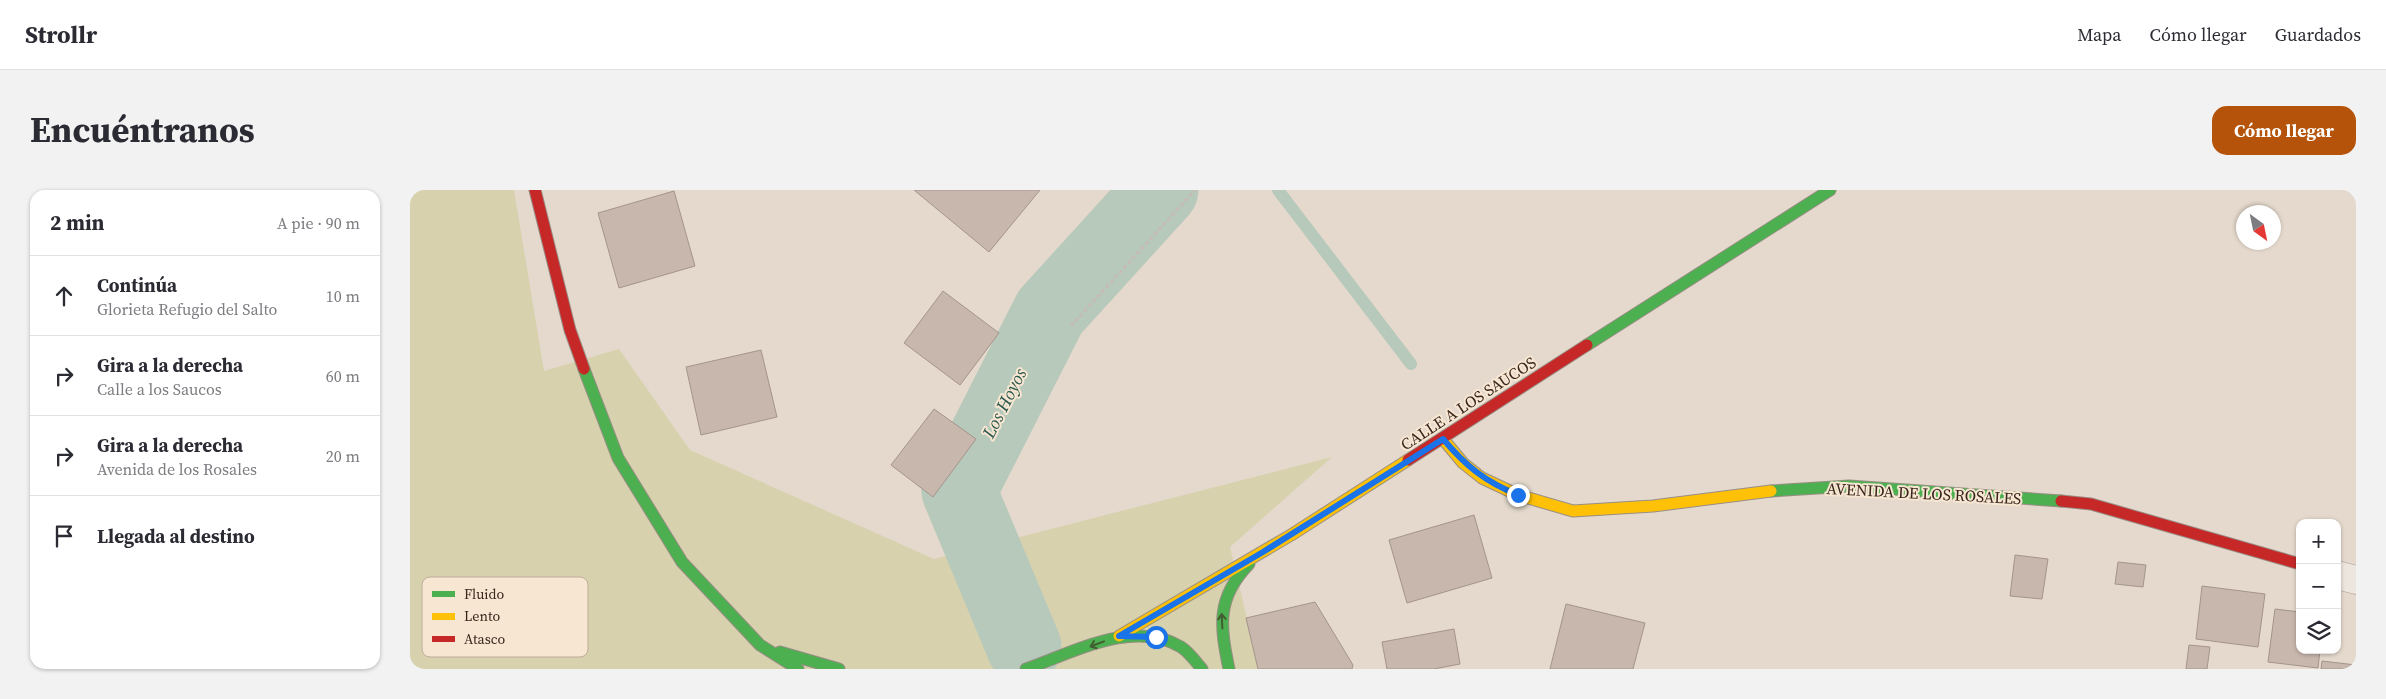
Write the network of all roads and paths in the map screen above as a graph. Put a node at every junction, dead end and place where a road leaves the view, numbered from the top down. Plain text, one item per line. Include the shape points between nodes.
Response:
1 (535, 190) edge
2 (1195, 190) edge
3 (1830, 190) edge
4 (1071, 326) dead end
5 (1443, 439) junction
6 (1263, 552) junction
7 (2296, 563) edge
8 (2341, 576) edge
9 (2356, 580) edge
10 (1119, 636) junction
11 (760, 645) junction
12 (798, 669) edge
13 (839, 669) edge
14 (1026, 669) edge
15 (1202, 669) edge
16 (1230, 669) edge

1 - 11 main road via 570,330 618,458 682,562
2 - 4 path
3 - 5 main road, CALLE A LOS SAUCOS
5 - 6 main road, CALLE A LOS SAUCOS
5 - 7 main road, AVENIDA DE LOS ROSALES via 1463,463 1482,478 1518,495 1573,511 1653,506 1786,489 1849,486 1976,494 2091,504
6 - 10 main road, CALLE A LOS SAUCOS
16 -> 6 main road via 1224,643 1222,604 1243,569
8 - 9 street
10 -> 14 main road
10 - 15 main road via 1170,640 1183,648
11 - 12 main road
11 - 13 main road

